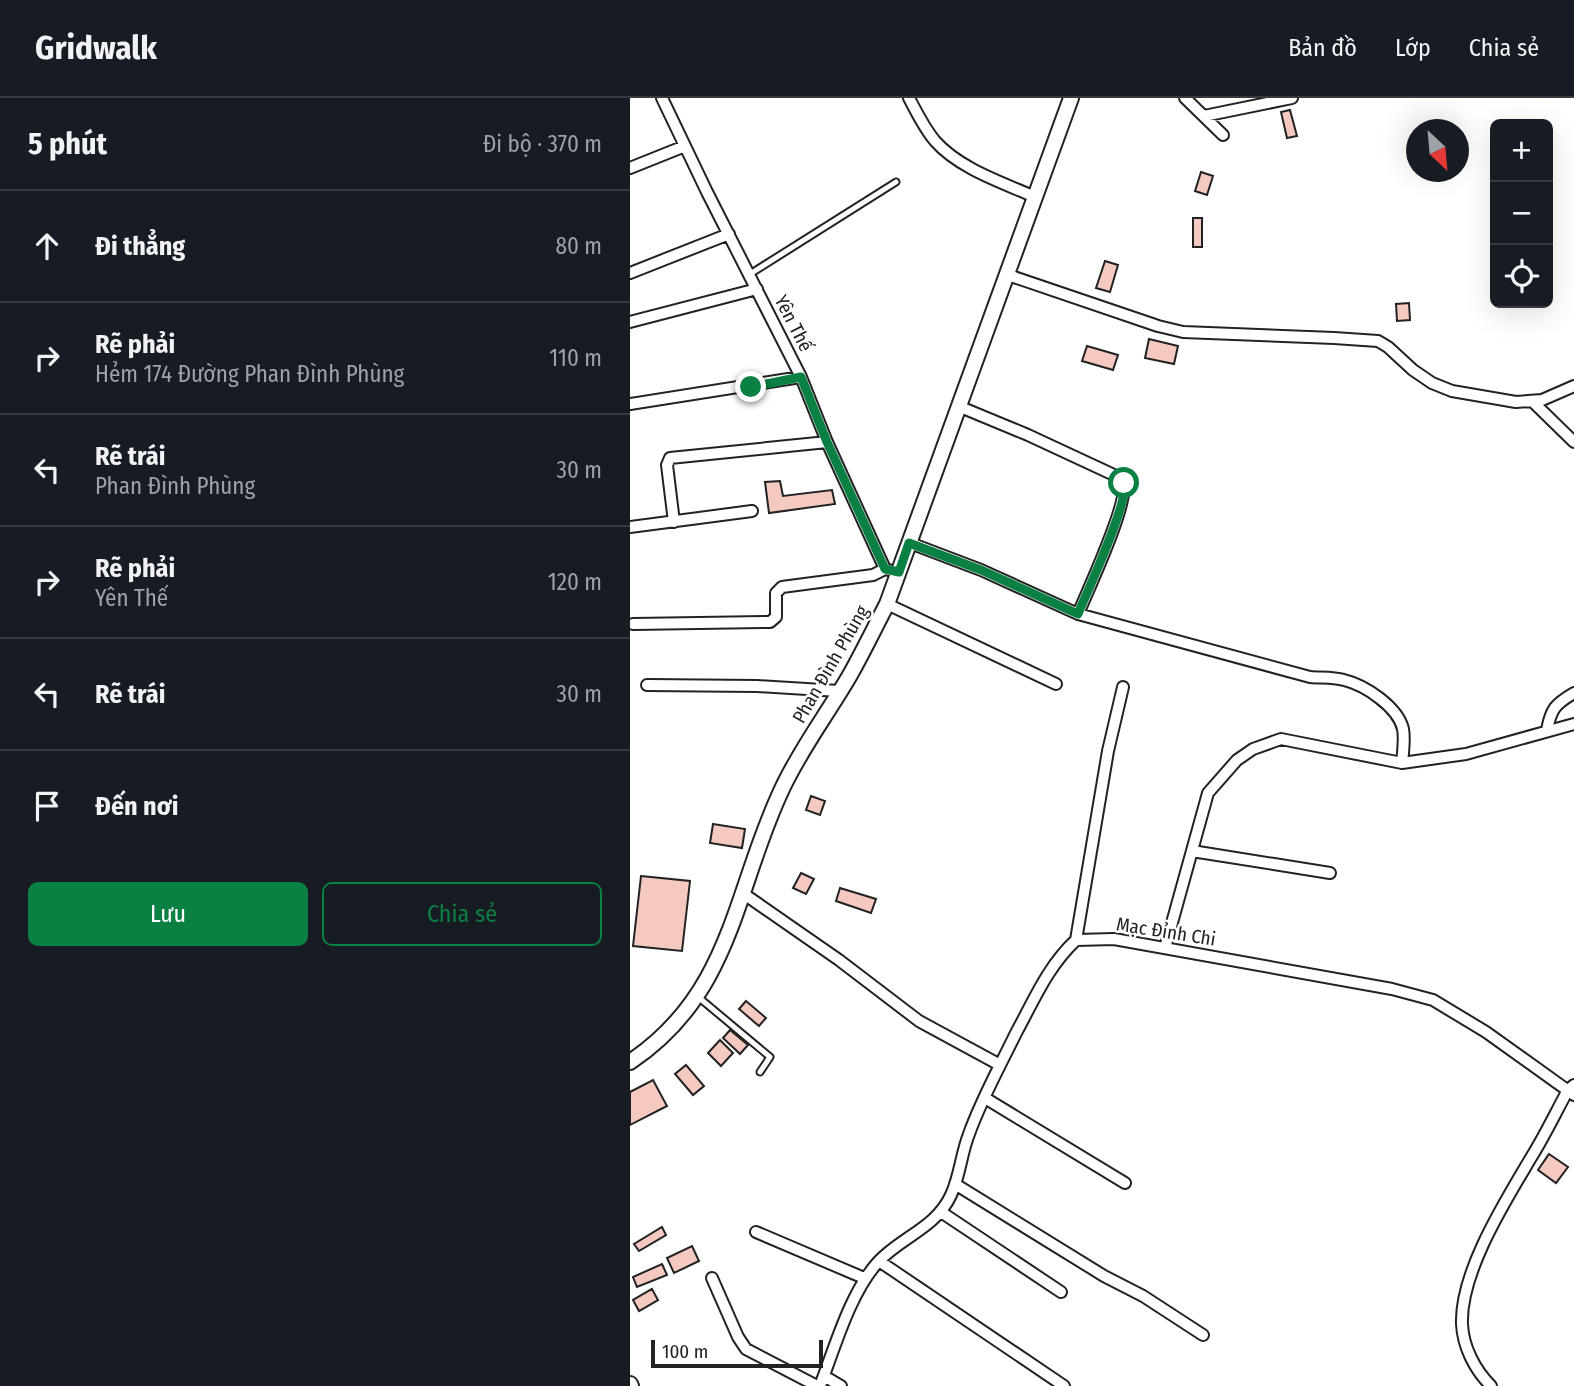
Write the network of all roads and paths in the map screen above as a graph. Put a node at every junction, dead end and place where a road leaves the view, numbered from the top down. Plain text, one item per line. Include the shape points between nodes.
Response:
1 (662, 98) edge
2 (909, 98) edge
3 (1185, 98) edge
4 (1292, 98) edge
5 (1068, 100) edge
6 (1204, 117) junction
7 (1223, 135) dead end
8 (685, 146) junction
9 (630, 168) edge
10 (896, 182) dead end
11 (1035, 197) junction
12 (729, 234) junction
13 (630, 273) edge
14 (750, 274) junction
15 (1008, 275) junction
16 (757, 289) junction
17 (630, 322) edge
18 (801, 377) junction
19 (1574, 386) edge
20 (1533, 402) junction
21 (630, 404) edge
22 (958, 406) junction
23 (827, 442) junction
24 (1574, 442) edge
25 (752, 510) dead end
26 (674, 522) junction
27 (630, 527) edge
28 (909, 543) junction
29 (892, 571) junction
30 (887, 604) junction
31 (1078, 614) junction
32 (633, 624) dead end
33 (1056, 684) dead end
34 (647, 685) dead end
35 (1123, 687) dead end
36 (839, 691) junction
37 (1574, 693) edge
38 (1574, 724) edge
39 (1547, 730) junction
40 (1402, 763) junction
41 (1192, 852) junction
42 (1330, 873) dead end
43 (744, 894) junction
44 (1076, 940) junction
45 (1165, 948) junction
46 (697, 996) junction
47 (630, 1062) edge
48 (1000, 1065) junction
49 (760, 1072) dead end
50 (1572, 1090) edge
51 (985, 1098) junction
52 (1125, 1183) dead end
53 (955, 1184) junction
54 (941, 1212) junction
55 (756, 1232) dead end
56 (878, 1261) junction
57 (712, 1278) dead end
58 (864, 1278) junction
59 (1062, 1292) dead end
60 (1203, 1335) dead end
61 (820, 1383) edge
62 (841, 1386) edge
63 (1064, 1386) edge
64 (1491, 1386) edge

1 - 8 street, Yên Thế
2 - 11 street via 946,151
3 - 6 street
4 - 6 street
5 - 11 street, Phan Đình Phùng
6 - 7 street
8 - 9 street
8 - 12 street, Yên Thế
10 - 14 lane
11 - 15 street, Phan Đình Phùng
12 - 13 street
12 - 14 street, Yên Thế
14 - 16 street, Yên Thế
15 - 20 street via 1183,332 1378,341 1442,388
15 - 22 street, Phan Đình Phùng
16 - 17 street
16 - 18 street, Yên Thế
18 - 21 street
18 - 23 street, Yên Thế
19 - 20 street
20 - 24 street
22 - 28 street, Phan Đình Phùng
22 - 31 street via 1124,483 1115,526
23 - 26 street via 670,458
23 - 29 street, Yên Thế
25 - 26 street
26 - 27 street
28 - 29 street, Phan Đình Phùng
28 - 31 street
29 - 30 street, Phan Đình Phùng
29 - 32 street via 782,587 776,593 776,617 770,622
30 - 33 street
30 - 36 street, Phan Đình Phùng
31 - 40 street via 1310,677 1357,684 1389,707 1401,722
34 - 36 street
35 - 44 street
36 - 43 street, Phan Đình Phùng via 782,790
37 - 39 street via 1551,712
38 - 39 street
39 - 40 street via 1466,754
40 - 41 street via 1281,738 1253,749 1208,793
41 - 42 street
41 - 45 street
43 - 46 street, Phan Đình Phùng via 713,972
43 - 48 street via 919,1021
44 - 45 street, Mạc Đỉnh Chi via 1114,939
44 - 48 street via 1048,972
45 - 50 street, Mạc Đỉnh Chi via 1433,1000
46 - 47 street, Phan Đình Phùng via 673,1028
46 - 49 lane via 770,1057
48 - 51 street
50 - 64 street via 1491,1230 1464,1303 1464,1339 1477,1370
51 - 52 street
51 - 53 street
53 - 54 street
53 - 60 street
54 - 56 street
54 - 59 street
55 - 58 street
56 - 58 street
56 - 63 street
57 - 61 street via 746,1349
58 - 61 street
61 - 62 street

